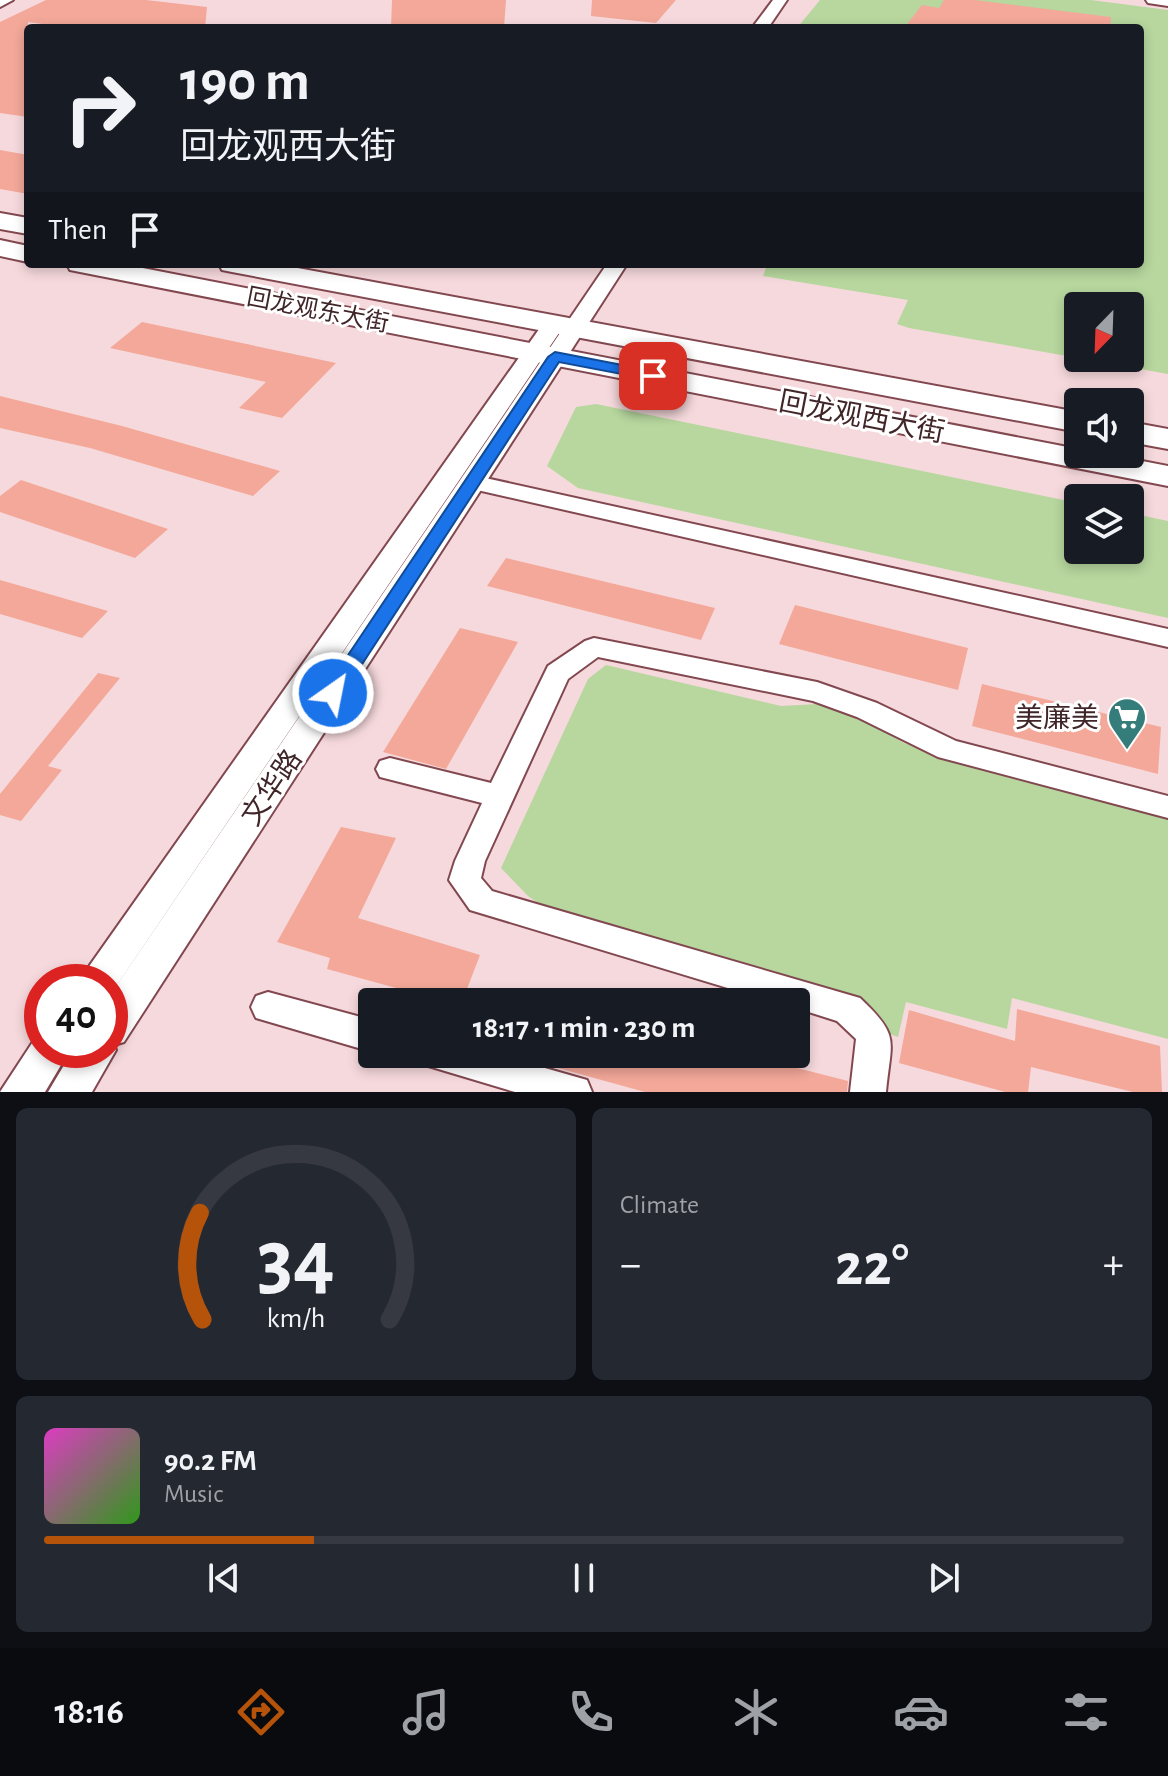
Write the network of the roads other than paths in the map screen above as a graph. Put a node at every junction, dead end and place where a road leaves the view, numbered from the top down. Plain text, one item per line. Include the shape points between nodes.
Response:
1 (6, 0) edge
2 (1153, 0) edge
3 (788, 2) edge
4 (1168, 2) edge
5 (0, 3) edge
6 (764, 24) edge
7 (775, 24) edge
8 (0, 221) edge
9 (24, 225) edge
10 (0, 248) edge
11 (24, 253) edge
12 (100, 268) edge
13 (253, 268) edge
14 (594, 268) edge
15 (614, 268) edge
16 (564, 326) junction
17 (545, 355) junction
18 (1064, 419) edge
19 (1144, 435) edge
20 (1168, 439) edge
21 (1168, 476) edge
22 (472, 482) junction
23 (1168, 638) edge
24 (390, 769) dead end
25 (501, 797) junction
26 (1168, 807) edge
27 (110, 964) edge
28 (128, 1002) edge
29 (268, 1007) dead end
30 (358, 1032) edge
31 (38, 1068) edge
32 (84, 1068) edge
33 (487, 1068) edge
34 (21, 1092) edge
35 (69, 1092) edge
36 (574, 1092) edge
37 (868, 1092) edge

1 - 5 street
2 - 4 street
3 - 6 street
3 - 7 street
8 - 9 main road
10 - 11 main road
12 - 17 main road, 回龙观东大街
13 - 16 main road, 回龙观东大街
14 - 16 street, 文华路
15 - 16 street, 文华路
16 - 17 street, 文华路
16 - 18 main road, 回龙观西大街
17 - 21 main road, 回龙观西大街
17 - 22 street, 文华路
17 - 27 street, 文华路
19 - 20 main road
22 - 23 street
22 - 28 street, 文华路
24 - 25 street
25 - 26 street via 557,673 594,647 817,692 948,750
25 - 37 street via 465,880 481,901 848,1009 874,1034
29 - 30 street
31 - 34 street
32 - 35 street
33 - 36 street

